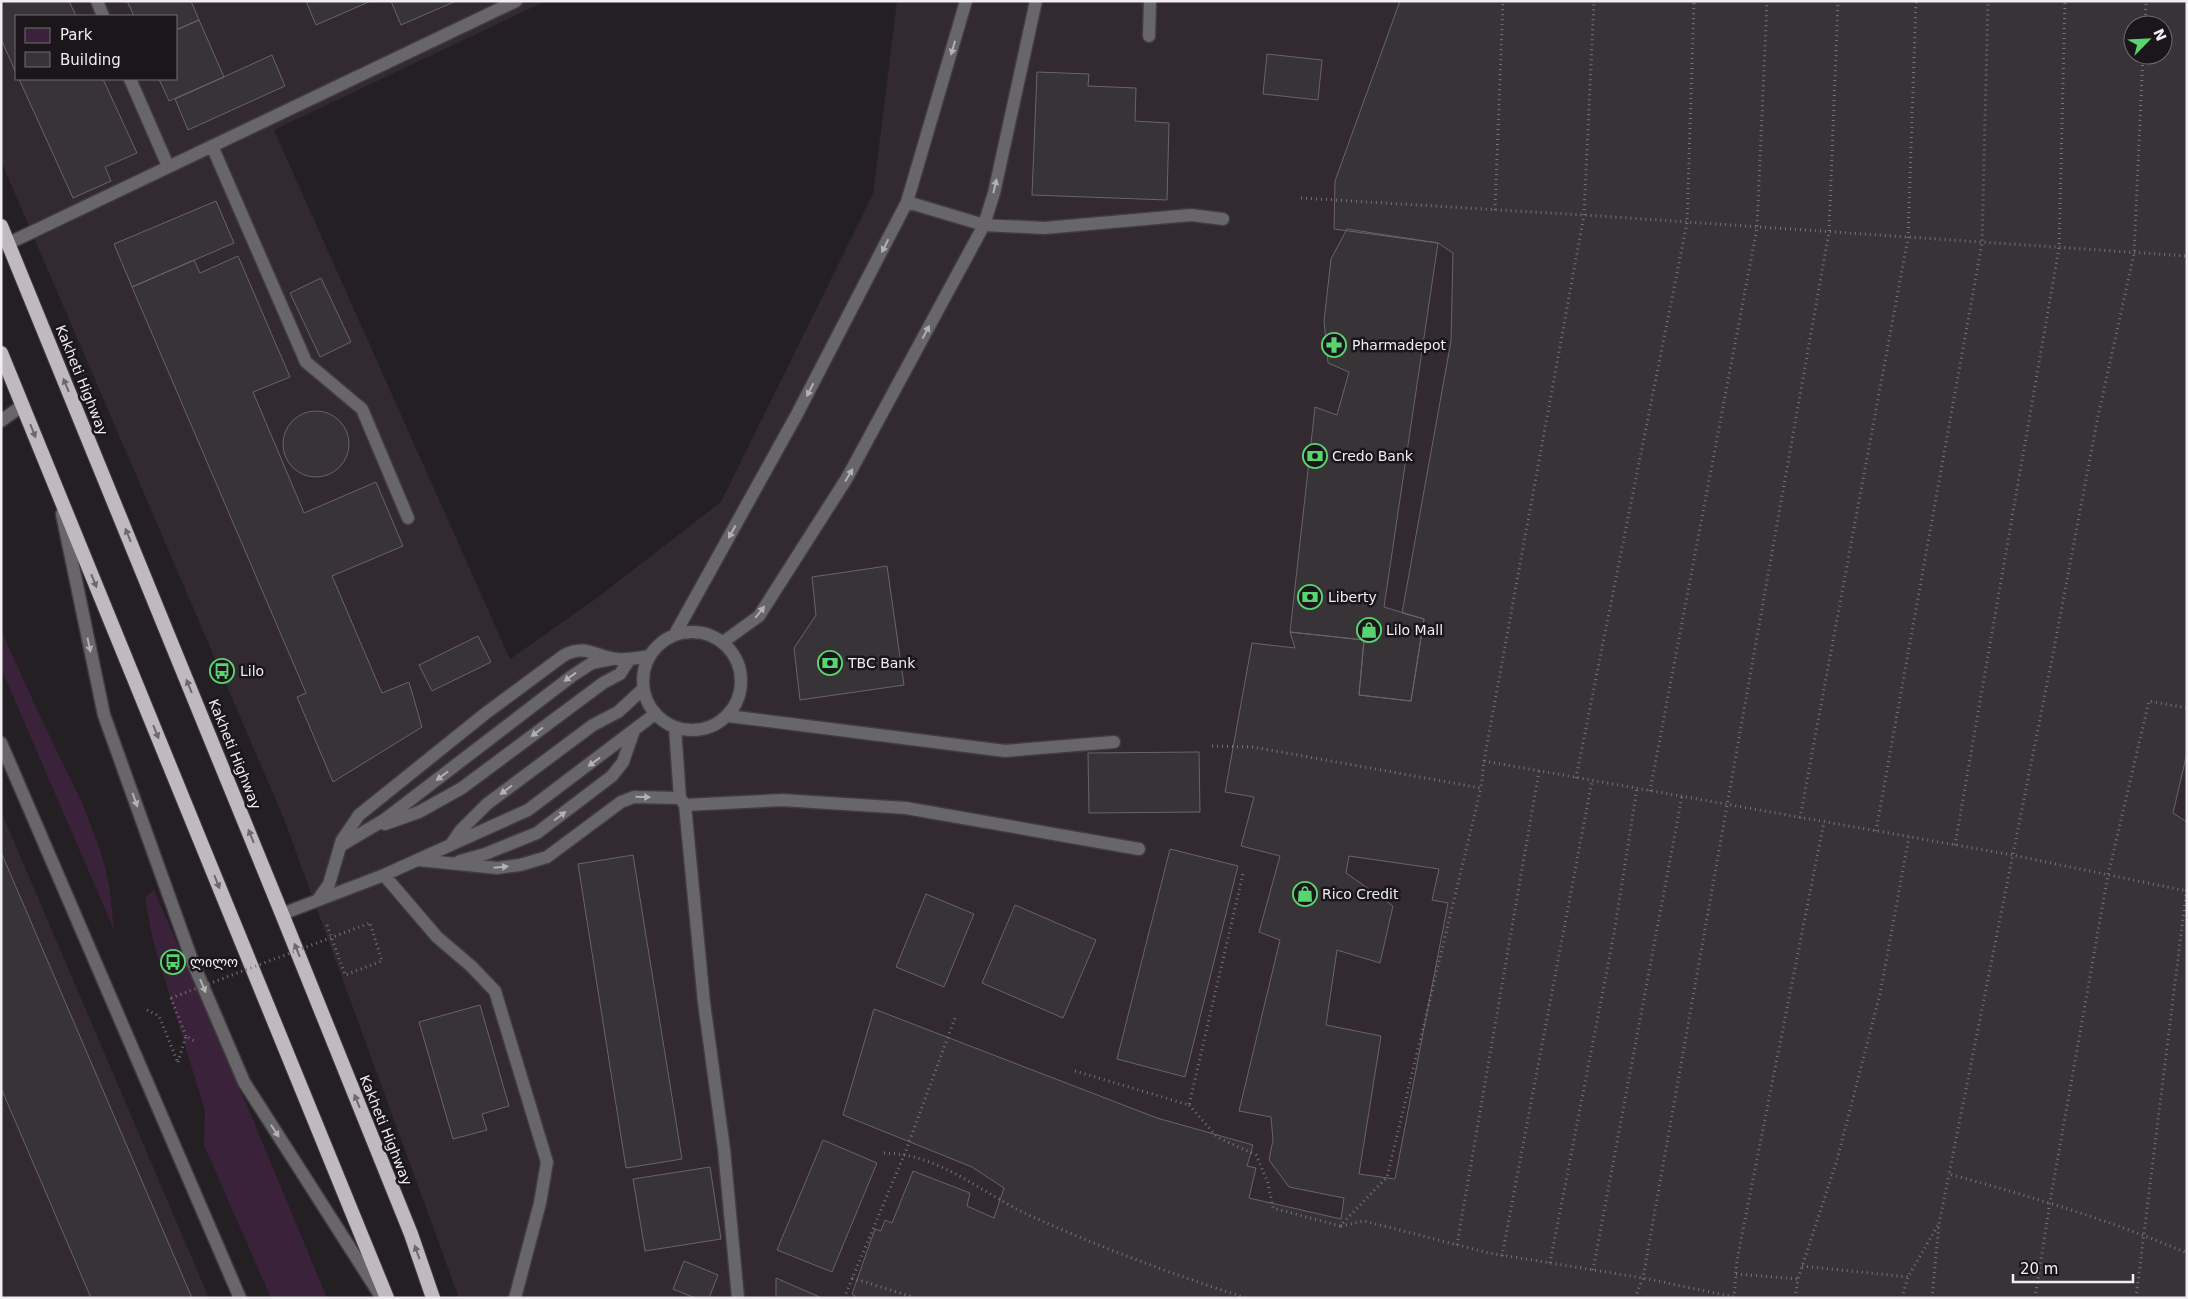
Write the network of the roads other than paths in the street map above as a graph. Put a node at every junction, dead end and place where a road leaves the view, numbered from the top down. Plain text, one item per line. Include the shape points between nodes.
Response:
1 (97, 1) edge
2 (516, 1) edge
3 (966, 1) edge
4 (1036, 1) edge
5 (1150, 1) edge
6 (103, 15) edge
7 (1149, 36) dead end
8 (130, 80) edge
9 (212, 146) junction
10 (168, 166) junction
11 (907, 202) junction
12 (1223, 219) dead end
13 (984, 225) junction
14 (1, 226) edge
15 (8, 243) junction
16 (1, 353) edge
17 (23, 405) junction
18 (1, 421) edge
19 (58, 494) junction
20 (408, 518) dead end
21 (675, 634) junction
22 (723, 642) junction
23 (650, 656) junction
24 (614, 659) junction
25 (630, 660) junction
26 (643, 689) junction
27 (655, 714) junction
28 (728, 716) junction
29 (675, 728) junction
30 (633, 733) junction
31 (1114, 742) dead end
32 (1, 744) edge
33 (683, 802) junction
34 (363, 832) junction
35 (451, 844) junction
36 (340, 846) junction
37 (1139, 849) dead end
38 (418, 860) junction
39 (452, 864) junction
40 (384, 876) junction
41 (318, 900) junction
42 (282, 914) junction
43 (238, 1292) edge
44 (433, 1295) edge
45 (249, 1298) edge
46 (382, 1298) edge
47 (387, 1298) edge
48 (515, 1298) edge
49 (738, 1298) edge

1 - 6 lane
2 - 9 lane
3 -> 11 lane
13 -> 4 lane via 994,193
5 - 7 lane
8 - 10 lane
9 - 10 lane
9 - 20 lane via 306,362 362,409
10 - 15 lane
11 - 13 lane
11 -> 21 lane via 796,416
12 - 13 lane via 1191,215 1044,228
22 -> 13 lane via 758,616 847,478
14 - 15 highway, Kakheti Highway
42 -> 15 highway, Kakheti Highway
16 - 17 highway
17 - 18 lane
17 -> 19 highway
19 -> 46 lane via 104,715 193,963 244,1082
19 -> 47 highway
21 - 22 lane via 691,631 708,634
21 - 23 lane via 660,643
22 - 28 lane via 741,669 742,686
23 - 25 lane
23 - 26 lane via 644,672
24 - 25 lane
24 -> 34 lane via 592,663 572,676 384,820
24 - 36 lane via 589,650 573,650 563,656 359,814
25 -> 34 lane via 620,674 603,683 462,788 419,812
26 - 27 lane
26 -> 35 lane via 618,712 593,725 487,804
27 - 29 lane
27 - 30 lane
28 - 29 lane via 704,730
28 - 31 lane via 1005,751
29 - 33 lane
30 -> 35 lane via 528,810
39 -> 30 lane via 537,833 612,776 623,762
32 - 43 lane
33 - 37 lane via 782,800 906,808
39 -> 33 lane via 496,868 520,865 547,856 634,796
33 - 49 lane via 704,1003 724,1149
34 - 36 lane
35 - 38 lane
36 - 41 lane via 329,884
38 - 39 lane
38 - 40 lane
40 - 41 lane
40 - 48 lane via 437,937 495,991 548,1162
41 - 42 lane
44 -> 42 highway, Kakheti Highway
43 - 45 lane

